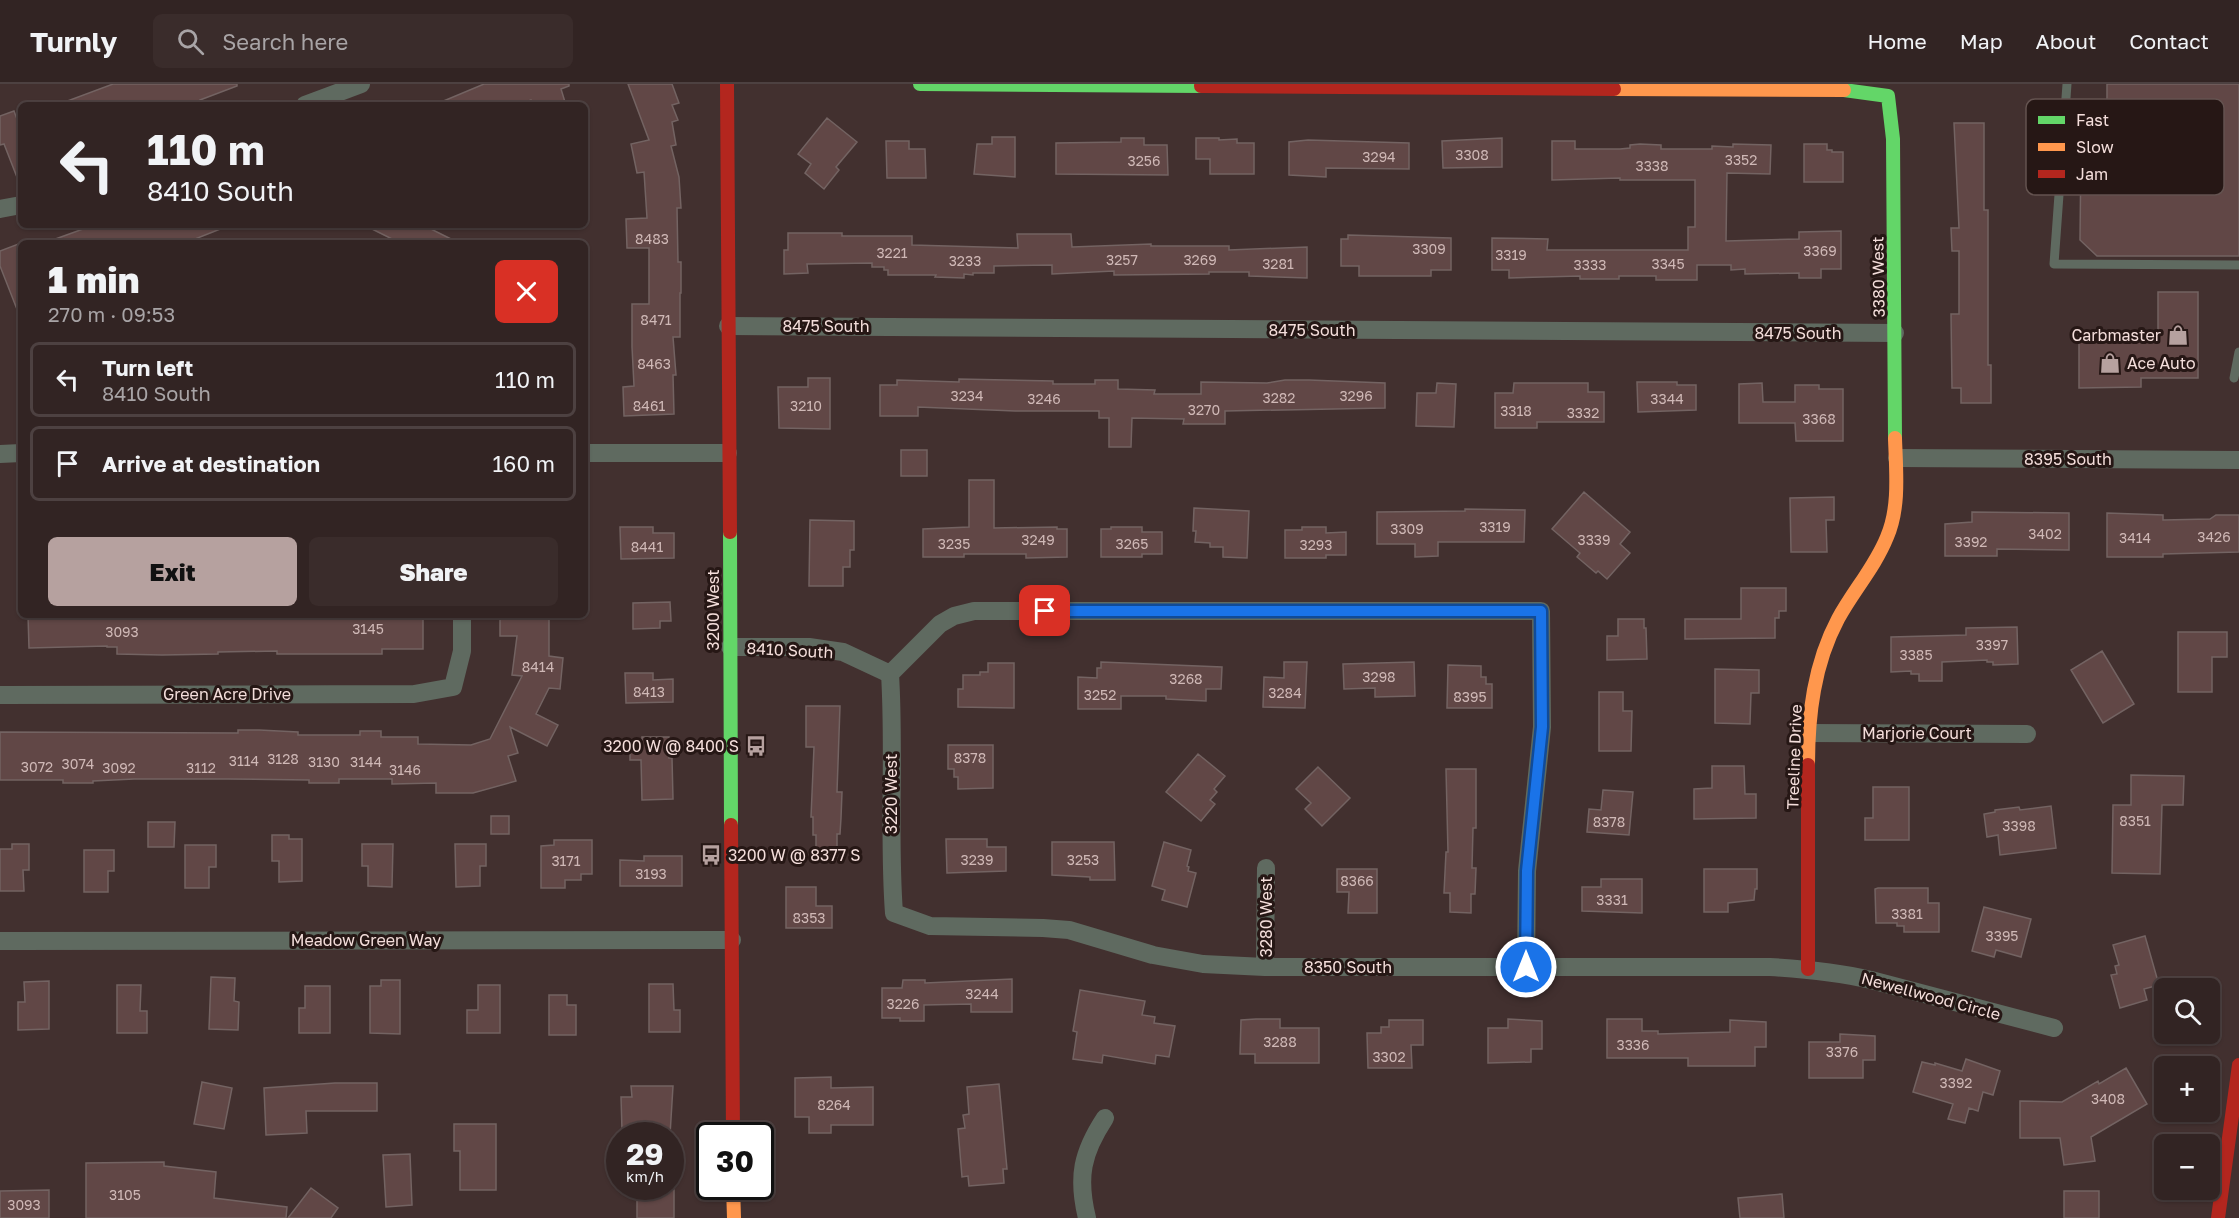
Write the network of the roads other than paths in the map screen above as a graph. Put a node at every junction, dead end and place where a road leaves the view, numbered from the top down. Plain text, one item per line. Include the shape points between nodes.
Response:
1 (361, 84) edge
2 (727, 84) edge
3 (920, 84) edge
4 (2067, 84) edge
5 (1122, 85) edge
6 (1468, 86) edge
7 (2066, 99) edge
8 (313, 102) edge
9 (2059, 195) edge
10 (18, 206) edge
11 (0, 209) edge
12 (2239, 265) edge
13 (728, 326) junction
14 (1895, 333) junction
15 (2239, 352) edge
16 (2234, 378) dead end
17 (18, 453) edge
18 (588, 453) edge
19 (728, 453) junction
20 (0, 454) edge
21 (1897, 458) junction
22 (2239, 460) edge
23 (462, 618) edge
24 (729, 647) junction
25 (890, 674) junction
26 (0, 694) edge
27 (1808, 733) junction
28 (2027, 734) dead end
29 (1266, 868) dead end
30 (894, 913) joint
31 (732, 940) junction
32 (0, 941) edge
33 (1266, 967) junction
34 (1526, 967) junction
35 (1808, 969) junction
36 (2054, 1028) dead end
37 (2239, 1065) edge
38 (1106, 1118) dead end
39 (733, 1122) edge
40 (734, 1200) edge
41 (734, 1218) edge
42 (1087, 1218) edge
43 (2218, 1218) edge

1 - 8 street
2 - 13 street, 3200 West
3 - 5 street
4 - 7 lane
5 - 6 street
6 - 14 street, 3380 West via 1844,90 1888,96 1893,139
9 - 12 lane via 2054,264
10 - 11 street
13 - 14 street, 8475 South
13 - 19 street, 3200 West
14 - 21 street, 3380 West
15 - 16 lane
17 - 20 street
18 - 19 street
19 - 24 street, 3200 West
21 - 22 street, 8395 South
21 - 27 street, Treeline Drive via 1896,502 1888,536 1838,619 1822,655
23 - 26 street, Green Acre Drive via 462,651 453,687 414,694
24 - 25 street, 8410 South via 809,647 843,652
24 - 31 street, 3200 West
25 - 30 street, 3220 West
25 - 34 street via 940,624 974,611 1541,611 1542,727 1527,871
27 - 28 street, Marjorie Court
27 - 35 street, Treeline Drive
29 - 33 street, 3280 West
30 - 33 street, 8350 South via 930,926 1069,930 1154,955 1203,964
31 - 32 street, Meadow Green Way
31 - 39 street, 3200 West
33 - 34 street, 8350 South
34 - 35 street, 8350 South
35 - 36 street, Newellwood Circle via 1870,980
37 - 43 street
38 - 42 street via 1091,1140 1083,1163 1081,1186
40 - 41 street

